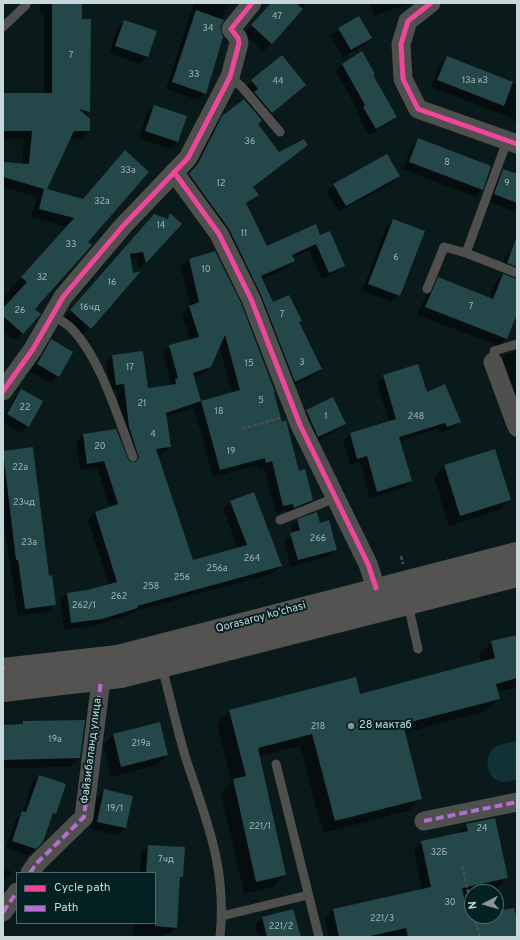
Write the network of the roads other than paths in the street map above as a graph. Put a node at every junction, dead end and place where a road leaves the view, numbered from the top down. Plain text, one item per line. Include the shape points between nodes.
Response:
1 (26, 3) edge
2 (252, 3) edge
3 (430, 3) edge
4 (3, 27) edge
5 (230, 77) junction
6 (280, 132) dead end
7 (512, 143) edge
8 (174, 172) junction
9 (466, 253) junction
10 (517, 273) edge
11 (427, 289) dead end
12 (52, 315) junction
13 (517, 344) edge
14 (493, 362) joint
15 (3, 391) edge
16 (517, 427) edge
17 (133, 457) dead end
18 (335, 498) junction
19 (280, 520) dead end
20 (517, 553) edge
21 (517, 576) edge
22 (376, 588) junction
23 (408, 604) junction
24 (418, 649) dead end
25 (162, 667) junction
26 (3, 668) edge
27 (101, 680) junction
28 (3, 691) edge
29 (276, 764) dead end
30 (517, 802) edge
31 (424, 821) dead end
32 (31, 872) edge
33 (16, 893) edge
34 (308, 896) junction
35 (3, 912) edge
36 (222, 916) junction
37 (220, 937) edge
38 (319, 937) edge

1 - 4 lane
2 - 5 street via 231,29 239,41
3 - 7 street via 408,21 401,44 403,79 418,109
5 - 6 lane via 241,86
5 - 8 street via 188,158
7 - 9 lane
8 - 12 street via 123,226 63,297
8 - 18 street via 219,234 251,299 296,414
9 - 10 lane
9 - 11 lane via 444,247
12 - 15 street via 33,349
12 - 17 lane via 70,327 92,357
13 - 14 lane via 494,351
14 - 16 street
18 - 19 lane
18 - 22 street via 368,564
20 - 22 main road, Qorasaroy ko'chasi
21 - 23 main road, Qorasaroy ko'chasi
22 - 26 main road, Qorasaroy ko'chasi via 118,656
23 - 24 lane
23 - 25 main road, Qorasaroy ko'chasi
25 - 27 main road, Qorasaroy ko'chasi via 121,678
25 - 36 lane via 186,757 214,842 222,892
27 - 28 main road, Qorasaroy ko'chasi
27 - 32 street, Файзибаланд улица via 84,817
29 - 34 lane
30 - 31 street
33 - 35 street
34 - 36 lane
34 - 38 lane
36 - 37 lane

